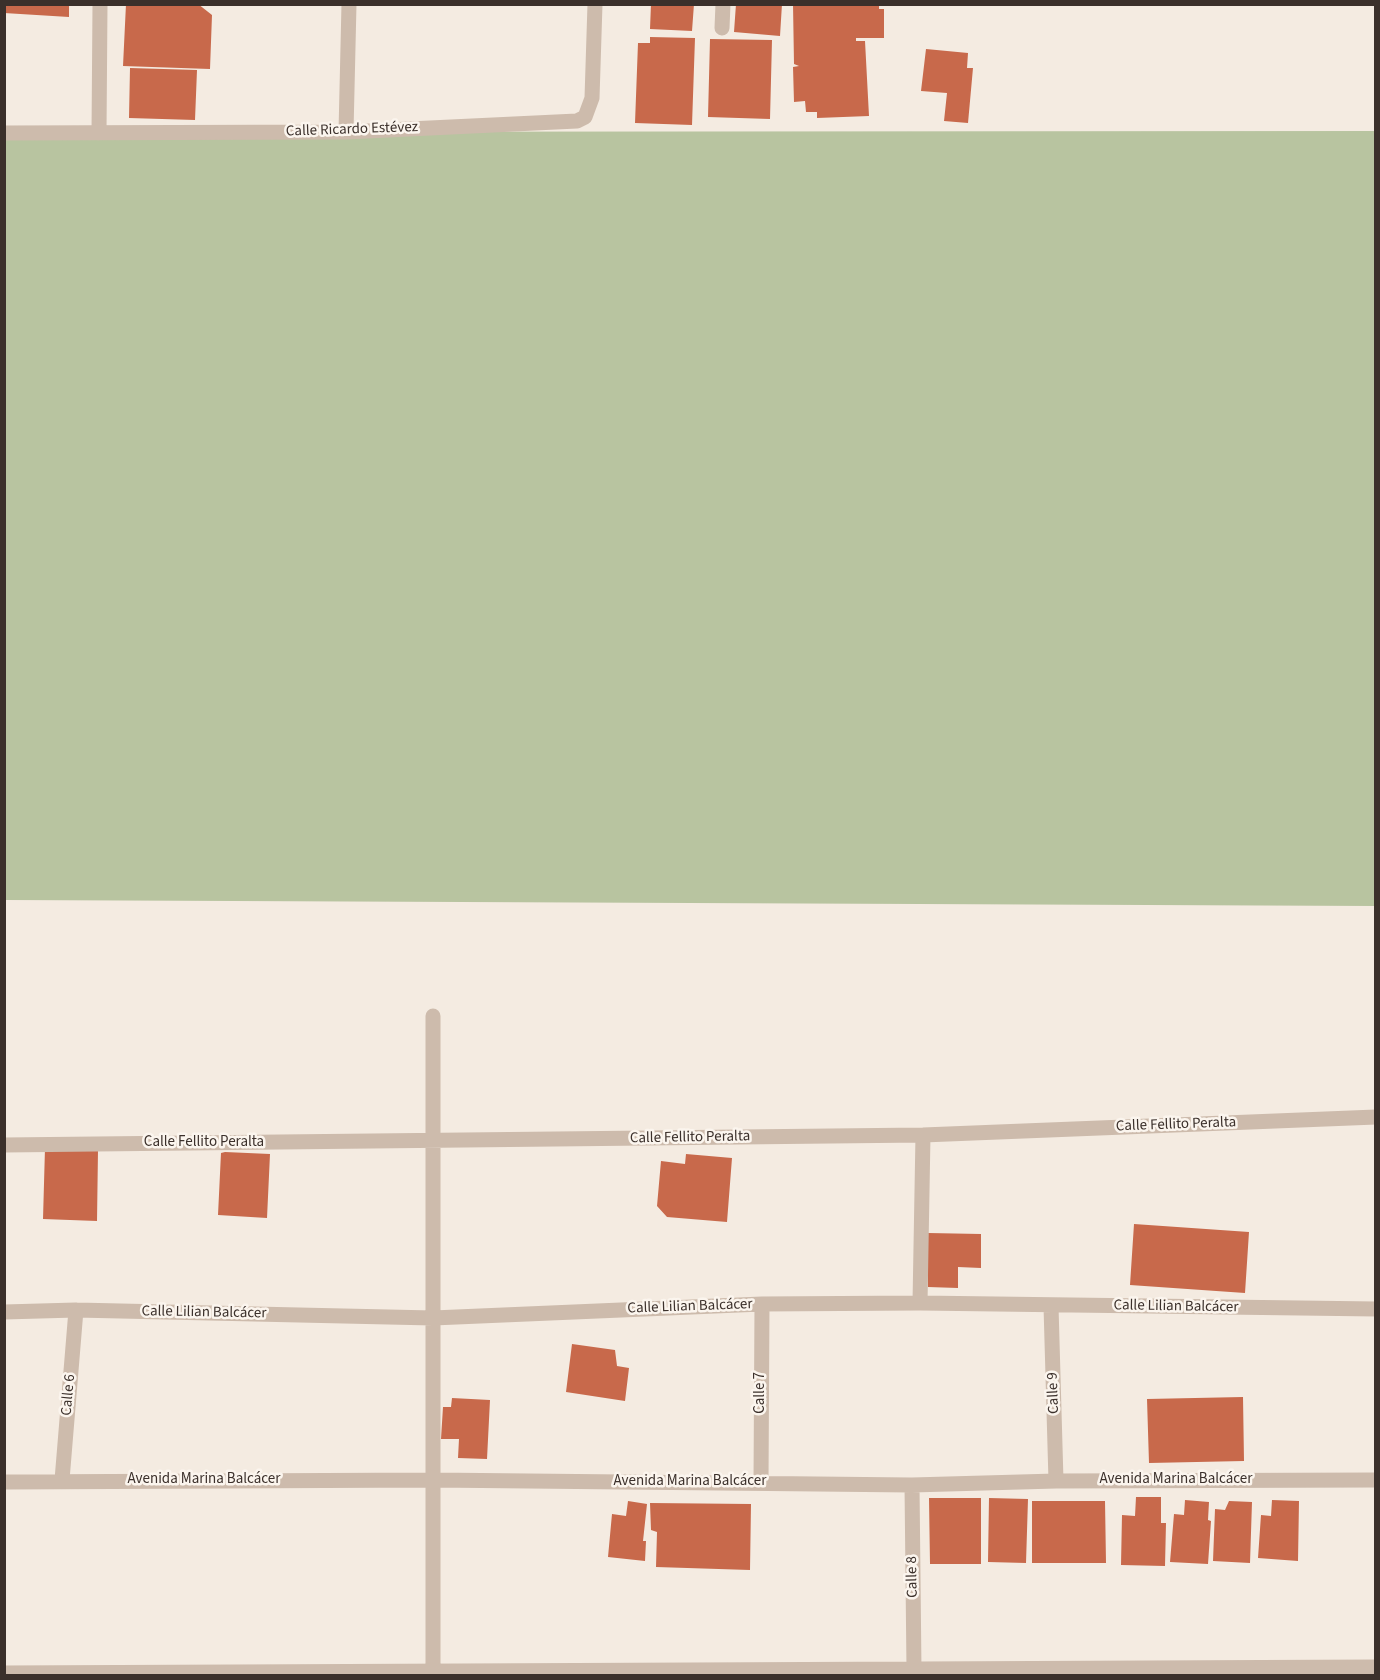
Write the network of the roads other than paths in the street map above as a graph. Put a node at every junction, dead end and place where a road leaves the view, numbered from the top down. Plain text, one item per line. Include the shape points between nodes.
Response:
1 (100, 4) edge
2 (349, 4) edge
3 (596, 4) edge
4 (723, 4) edge
5 (722, 28) dead end
6 (345, 132) junction
7 (4, 133) edge
8 (99, 133) junction
9 (433, 1016) dead end
10 (1376, 1118) edge
11 (923, 1135) junction
12 (432, 1142) junction
13 (4, 1145) edge
14 (920, 1303) junction
15 (762, 1304) junction
16 (1051, 1306) junction
17 (1376, 1309) edge
18 (76, 1310) junction
19 (4, 1312) edge
20 (433, 1318) junction
21 (62, 1480) junction
22 (433, 1480) junction
23 (1376, 1480) edge
24 (1056, 1481) junction
25 (4, 1482) edge
26 (760, 1482) junction
27 (912, 1485) junction
28 (1376, 1667) edge
29 (914, 1670) junction
30 (4, 1673) edge
31 (433, 1674) edge
32 (890, 1676) edge
33 (939, 1676) edge

1 - 8 street
2 - 6 street
3 - 6 street, Calle Ricardo Estévez via 592,98 585,117 577,122
4 - 5 street
6 - 8 street, Calle Ricardo Estévez
7 - 8 street, Calle Ricardo Estévez
9 - 12 street
10 - 11 street, Calle Fellito Peralta
11 - 12 street, Calle Fellito Peralta
11 - 14 street
12 - 13 street, Calle Fellito Peralta
12 - 20 street
14 - 15 street, Calle Lilian Balcácer
14 - 16 street, Calle Lilian Balcácer
15 - 20 street, Calle Lilian Balcácer
15 - 26 street, Calle 7
16 - 17 street, Calle Lilian Balcácer
16 - 24 street, Calle 9
18 - 19 street, Calle Lilian Balcácer
18 - 20 street, Calle Lilian Balcácer
18 - 21 street, Calle 6
20 - 22 street
21 - 22 street, Avenida Marina Balcácer
21 - 25 street, Avenida Marina Balcácer
22 - 26 street, Avenida Marina Balcácer
22 - 31 street
23 - 24 street, Avenida Marina Balcácer
24 - 27 street, Avenida Marina Balcácer
26 - 27 street, Avenida Marina Balcácer
27 - 29 street, Calle 8
28 - 29 street
29 - 31 street
29 - 32 street
29 - 33 street
30 - 31 street

